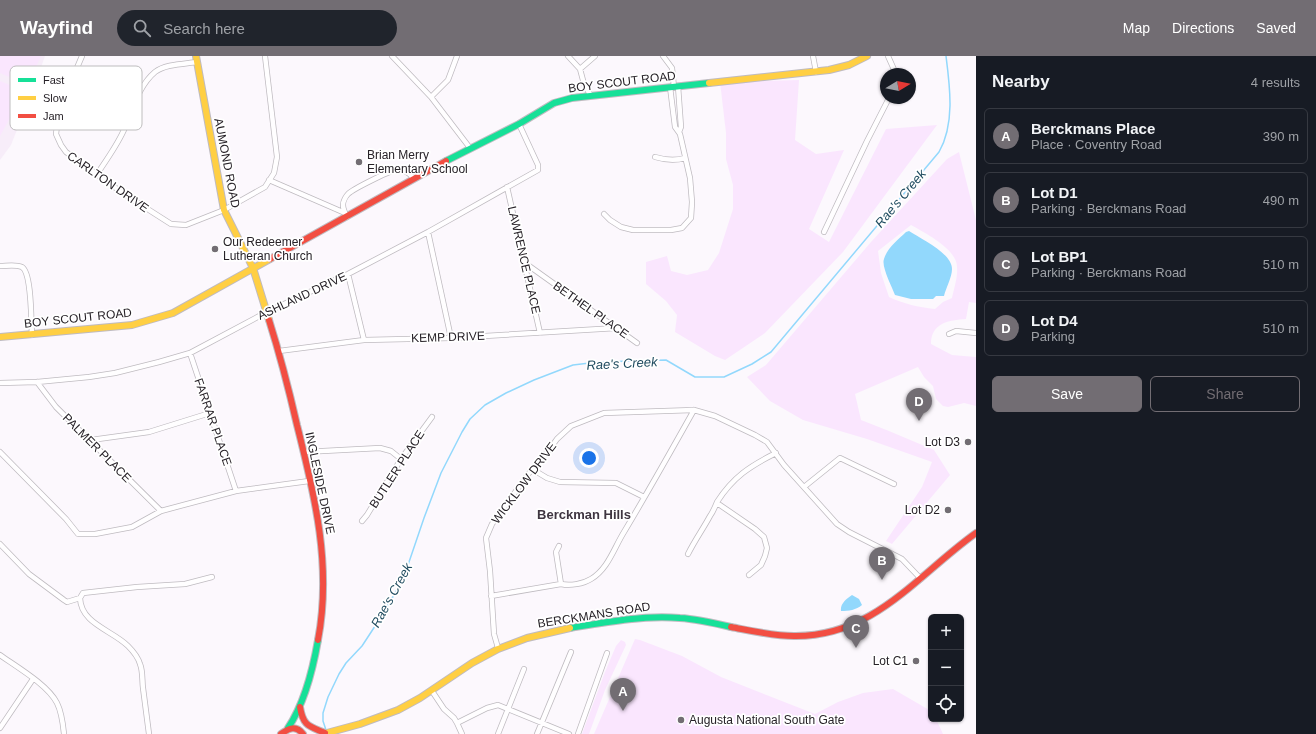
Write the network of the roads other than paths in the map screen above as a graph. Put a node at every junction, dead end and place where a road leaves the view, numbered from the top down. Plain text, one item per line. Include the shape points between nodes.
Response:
1 (82, 56) edge
2 (265, 56) edge
3 (392, 56) edge
4 (457, 56) edge
5 (568, 56) edge
6 (596, 56) edge
7 (663, 56) edge
8 (814, 56) edge
9 (867, 56) edge
10 (888, 56) edge
11 (196, 59) edge
12 (78, 66) edge
13 (893, 68) edge
14 (580, 69) junction
15 (816, 72) junction
16 (674, 87) junction
17 (142, 88) edge
18 (591, 96) junction
19 (431, 97) junction
20 (886, 104) edge
21 (519, 124) junction
22 (56, 130) edge
23 (123, 130) edge
24 (679, 132) junction
25 (470, 148) junction
26 (655, 157) dead end
27 (685, 158) junction
28 (97, 174) junction
29 (414, 179) junction
30 (269, 180) junction
31 (507, 187) junction
32 (224, 210) junction
33 (604, 214) dead end
34 (346, 215) junction
35 (428, 232) junction
36 (824, 232) dead end
37 (525, 263) junction
38 (0, 266) edge
39 (254, 268) junction
40 (348, 274) junction
41 (267, 312) junction
42 (617, 328) junction
43 (540, 333) junction
44 (976, 333) edge
45 (948, 334) dead end
46 (32, 335) junction
47 (0, 337) edge
48 (451, 338) junction
49 (364, 340) junction
50 (637, 343) dead end
51 (279, 351) junction
52 (190, 353) junction
53 (37, 382) junction
54 (0, 383) edge
55 (694, 410) junction
56 (210, 413) junction
57 (432, 417) dead end
58 (91, 440) junction
59 (0, 452) edge
60 (304, 452) junction
61 (776, 453) junction
62 (401, 459) junction
63 (532, 469) junction
64 (309, 481) junction
65 (894, 484) dead end
66 (804, 487) junction
67 (236, 491) junction
68 (644, 497) junction
69 (717, 503) junction
70 (161, 511) junction
71 (362, 521) dead end
72 (976, 533) edge
73 (0, 544) edge
74 (559, 546) dead end
75 (688, 554) dead end
76 (749, 575) dead end
77 (212, 577) dead end
78 (921, 579) junction
79 (561, 584) junction
80 (491, 596) junction
81 (80, 598) junction
82 (498, 648) junction
83 (571, 652) dead end
84 (607, 653) dead end
85 (0, 655) edge
86 (524, 669) dead end
87 (33, 679) junction
88 (432, 690) junction
89 (300, 705) junction
90 (508, 709) junction
91 (458, 723) junction
92 (541, 723) junction
93 (0, 728) edge
94 (284, 732) edge
95 (301, 732) edge
96 (323, 733) edge
97 (64, 734) edge
98 (150, 734) edge
99 (462, 734) edge
100 (498, 734) edge
101 (537, 734) edge
102 (568, 734) edge
103 (578, 734) edge

1 - 12 street, CARLTON DRIVE
2 - 30 street via 277,157 274,173
3 - 19 street
4 - 19 street via 448,80
5 - 14 street
6 - 14 street
7 - 16 street via 672,68
8 - 15 street
9 - 15 street, BOY SCOUT ROAD via 844,67
10 - 13 street
11 - 17 street via 156,71
11 - 32 street, AUMOND ROAD
14 - 18 street
15 - 16 street, BOY SCOUT ROAD
16 - 18 street, BOY SCOUT ROAD
16 - 24 street via 675,127
16 - 24 street via 682,127
18 - 21 street, BOY SCOUT ROAD via 554,103
19 - 25 street
20 - 36 street
21 - 25 street, BOY SCOUT ROAD
21 - 31 street, ASHLAND DRIVE via 538,170
22 - 28 street, CARLTON DRIVE via 56,134 66,152
23 - 28 street
24 - 27 street
25 - 29 street, BOY SCOUT ROAD
26 - 27 street via 664,160
27 - 33 street via 692,202 691,218 682,228 633,230 621,227
28 - 32 street, CARLTON DRIVE via 171,224 186,225
29 - 34 street, BOY SCOUT ROAD
29 - 34 street via 404,171 387,172 349,193 343,203
30 - 32 street, CARLTON DRIVE via 265,187
30 - 34 street
31 - 35 street, ASHLAND DRIVE
31 - 37 street, LAWRENCE PLACE
32 - 39 street, AUMOND ROAD
34 - 39 street, BOY SCOUT ROAD
35 - 40 street, ASHLAND DRIVE
35 - 48 street
37 - 42 street, BETHEL PLACE
37 - 43 street, LAWRENCE PLACE
38 - 46 street via 15,265 27,272
39 - 41 street, INGLESIDE DRIVE
39 - 46 street, BOY SCOUT ROAD via 173,313 154,319 132,325
40 - 41 street, ASHLAND DRIVE
40 - 49 street
41 - 51 street, INGLESIDE DRIVE
41 - 52 street, ASHLAND DRIVE
42 - 43 street, KEMP DRIVE
42 - 50 street, BETHEL PLACE
43 - 48 street, KEMP DRIVE
44 - 45 street via 956,331
46 - 47 street, BOY SCOUT ROAD
48 - 49 street, KEMP DRIVE
49 - 51 street, KEMP DRIVE
51 - 60 street, INGLESIDE DRIVE
52 - 53 street, ASHLAND DRIVE via 115,373
52 - 56 street, FARRAR PLACE
53 - 54 street, ASHLAND DRIVE
53 - 58 street, PALMER PLACE via 56,407
55 - 61 street, WICKLOW DRIVE via 715,416 755,435 767,442
55 - 63 street, WICKLOW DRIVE via 604,413 588,418 571,426 557,438
55 - 68 street
56 - 58 street via 149,432
56 - 67 street, FARRAR PLACE
57 - 62 street, BUTLER PLACE
58 - 70 street, PALMER PLACE
59 - 70 street via 78,534 95,534 132,527
60 - 62 street via 380,448 391,451
60 - 64 street, INGLESIDE DRIVE
61 - 66 street, WICKLOW DRIVE
61 - 69 street via 753,464 741,474
62 - 71 street, BUTLER PLACE
63 - 68 street via 560,482 616,483
63 - 80 street, WICKLOW DRIVE via 492,524 486,538
64 - 67 street
64 - 89 street, INGLESIDE DRIVE via 321,536 324,590 315,658
65 - 66 street via 840,458
66 - 78 street, WICKLOW DRIVE via 837,524 902,559
67 - 70 street
68 - 79 street via 609,560 600,571 590,580 569,586
69 - 75 street
69 - 76 street via 764,537 767,548 762,565
72 - 78 street, BERCKMANS ROAD
73 - 81 street via 29,574 64,600 67,602
74 - 79 street via 556,552
77 - 81 street via 185,584 84,593
78 - 82 street, BERCKMANS ROAD via 894,602 867,619 844,629 812,636 785,637 656,616 550,631
79 - 80 street
80 - 82 street, WICKLOW DRIVE via 494,634
81 - 98 street via 85,615 127,645 140,664
82 - 88 street, BERCKMANS ROAD
83 - 92 street
84 - 103 street
85 - 87 street
86 - 90 street
87 - 93 street
87 - 97 street via 51,694 57,704
88 - 91 street via 444,709
88 - 96 street, BERCKMANS ROAD via 381,717
89 - 94 street, INGLESIDE DRIVE
89 - 95 street, INGLESIDE DRIVE via 298,718
89 - 96 street via 304,722 310,728
90 - 91 street via 498,705 487,708
90 - 92 street
90 - 100 street
91 - 99 street
92 - 101 street
92 - 102 street
94 - 95 street, BERCKMANS ROAD via 293,727
95 - 96 street, BERCKMANS ROAD

